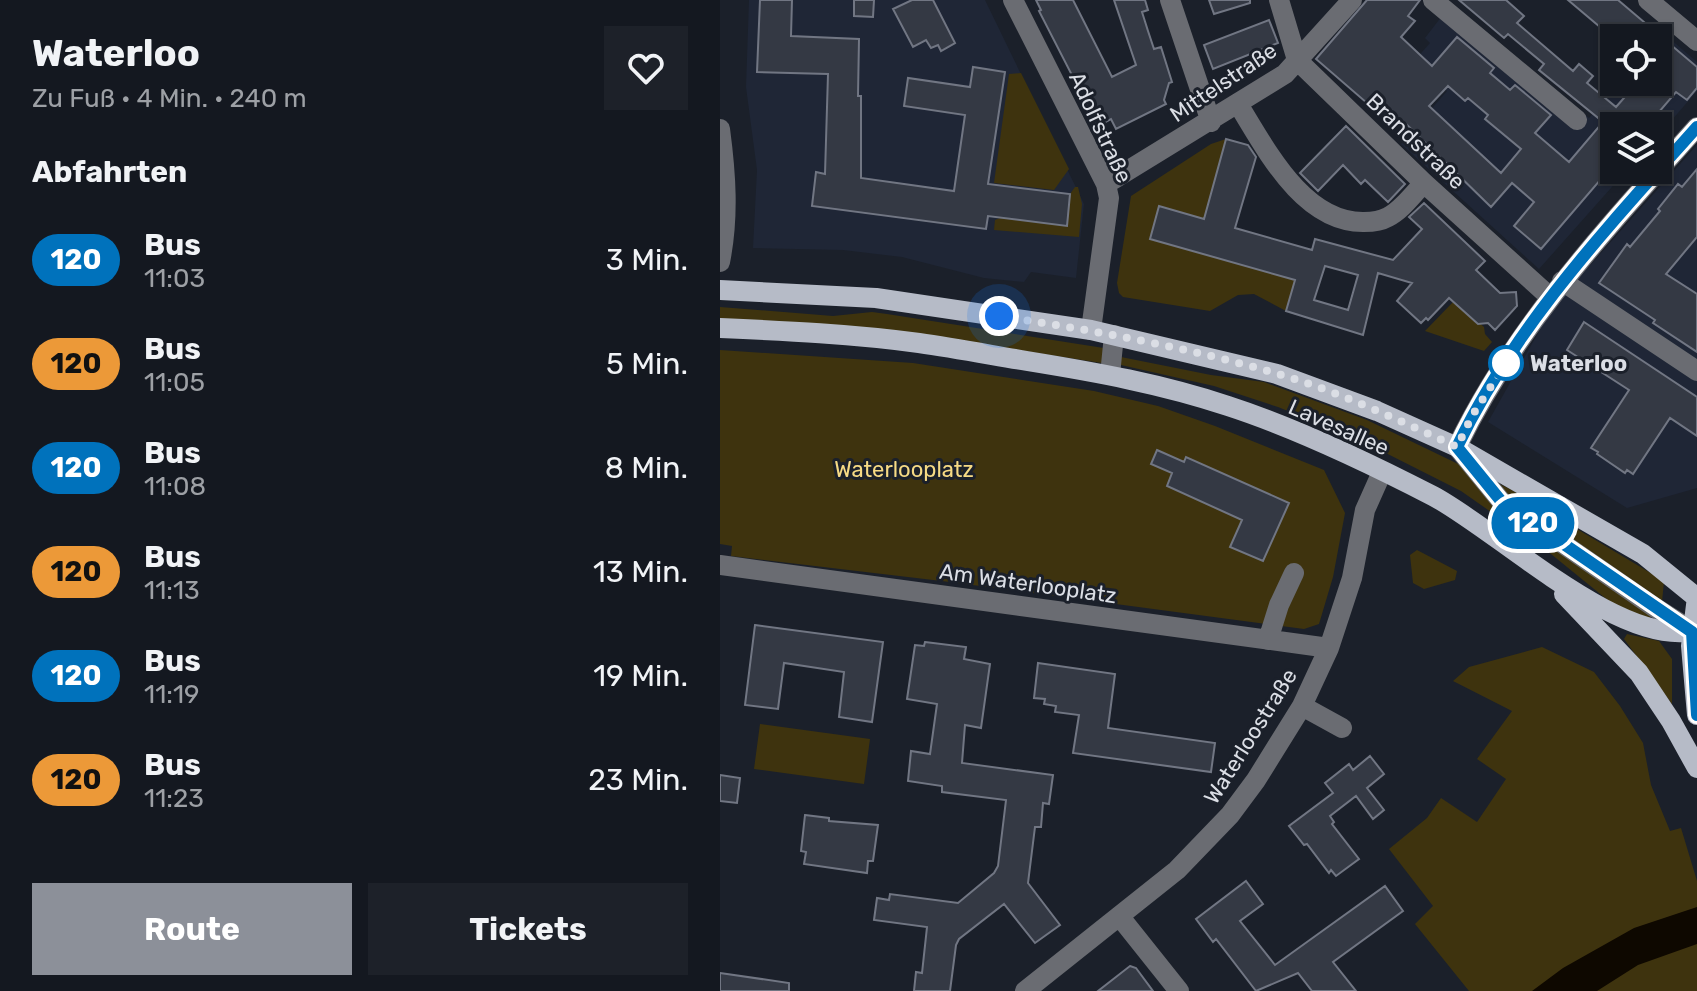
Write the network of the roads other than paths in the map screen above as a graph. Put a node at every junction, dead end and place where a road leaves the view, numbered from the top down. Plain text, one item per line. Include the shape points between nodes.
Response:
1 (1013, 0) edge
2 (1170, 0) edge
3 (1279, 0) edge
4 (1352, 0) edge
5 (1433, 0) edge
6 (1648, 0) edge
7 (1697, 41) edge
8 (1297, 60) junction
9 (1238, 104) junction
10 (1577, 120) dead end
11 (1211, 122) junction
12 (1697, 127) edge
13 (720, 129) edge
14 (1424, 183) junction
15 (1106, 184) junction
16 (720, 262) edge
17 (1556, 289) junction
18 (720, 290) edge
19 (720, 328) edge
20 (1091, 330) junction
21 (1114, 335) junction
22 (1697, 371) edge
23 (1110, 375) junction
24 (1457, 447) junction
25 (1382, 472) junction
26 (1532, 563) junction
27 (720, 565) edge
28 (1294, 573) dead end
29 (1697, 597) edge
30 (1695, 632) edge
31 (1268, 640) junction
32 (1329, 648) junction
33 (1302, 706) junction
34 (1697, 715) edge
35 (1342, 728) dead end
36 (1697, 768) edge
37 (1120, 917) junction
38 (1025, 991) edge
39 (1179, 991) edge

1 - 15 street, Adolfstraße
2 - 11 street
3 - 8 street, Brandstraße
4 - 8 street, Mittelstraße
5 - 10 street
6 - 7 street
8 - 9 street, Mittelstraße via 1285,74
8 - 14 street, Brandstraße
9 - 11 street, Mittelstraße
9 - 14 street via 1301,192 1340,219 1388,217
11 - 15 street, Mittelstraße
12 - 17 street
13 - 16 street via 727,184
14 - 17 street, Brandstraße
15 - 20 street, Adolfstraße via 1109,198
17 - 22 street, Brandstraße
17 - 24 street
18 - 20 main road, Lavesallee via 876,298
19 - 23 main road, Lavesallee via 920,343
20 - 21 main road, Lavesallee
21 - 23 street
21 - 24 main road, Lavesallee via 1277,374
23 - 25 main road, Lavesallee via 1229,406
24 - 29 main road, Lavesallee via 1643,554
24 - 30 street, Lavesallee via 1501,501
25 - 26 main road, Lavesallee via 1476,522
25 - 32 street, Waterloostraße via 1365,510 1352,578
26 - 30 main road via 1608,613 1647,628
26 - 36 main road via 1639,673
27 - 31 street, Am Waterlooplatz
28 - 31 street
29 - 30 main road
30 - 34 main road
31 - 32 street, Am Waterlooplatz
32 - 33 street, Waterloostraße
33 - 35 street
33 - 37 street, Waterloostraße via 1230,815 1177,870
37 - 38 street, Waterloostraße
37 - 39 street

